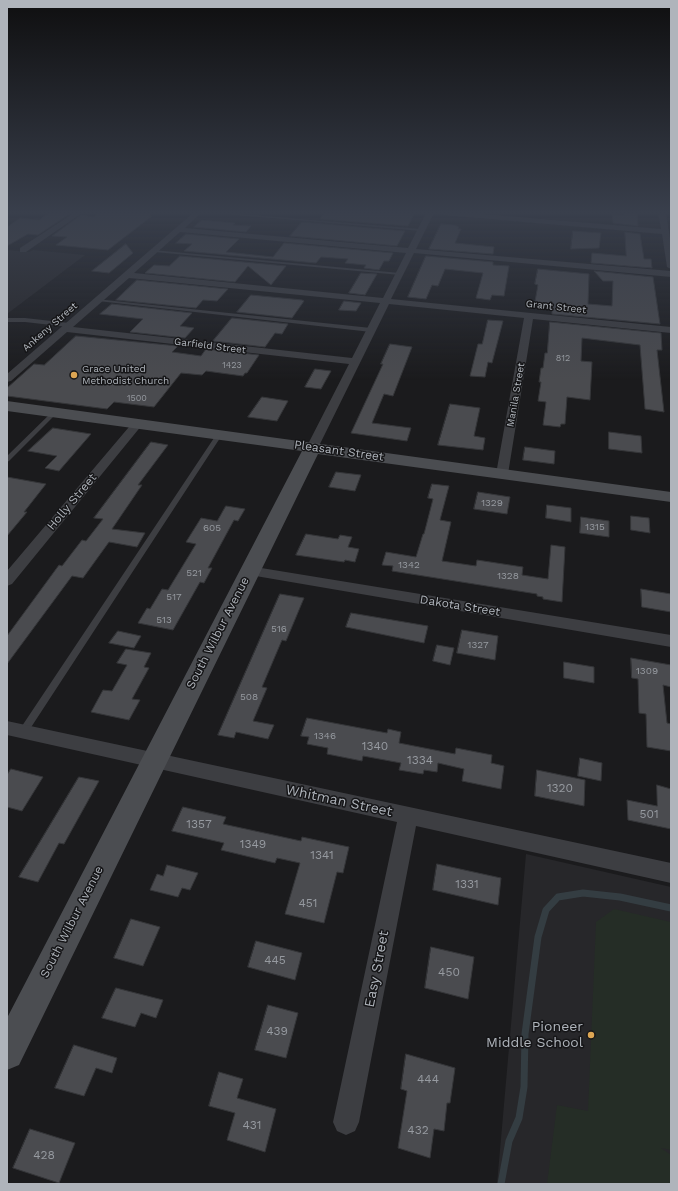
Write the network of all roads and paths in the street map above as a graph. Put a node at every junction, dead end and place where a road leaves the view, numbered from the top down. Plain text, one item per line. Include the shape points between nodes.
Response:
1 (135, 269) edge
2 (342, 269) edge
3 (403, 269) edge
4 (610, 269) edge
5 (400, 274) junction
6 (671, 274) edge
7 (128, 275) junction
8 (98, 300) junction
9 (386, 301) junction
10 (529, 316) junction
11 (7, 320) edge
12 (67, 327) junction
13 (371, 330) junction
14 (671, 330) edge
15 (356, 362) junction
16 (7, 379) edge
17 (7, 406) edge
18 (55, 412) junction
19 (138, 423) junction
20 (219, 435) junction
21 (312, 448) junction
22 (7, 460) edge
23 (502, 474) junction
24 (671, 497) edge
25 (249, 571) junction
26 (7, 581) edge
27 (671, 641) edge
28 (15, 730) edge
29 (153, 760) junction
30 (408, 816) junction
31 (671, 873) edge
32 (7, 1053) edge
33 (346, 1122) dead end

1 - 7 street, Ankeny Street
2 - 5 lane
3 - 5 street, South Wilbur Avenue
4 - 6 street
5 - 9 street, South Wilbur Avenue
7 - 8 street, Ankeny Street
7 - 9 street, Grant Street
8 - 12 street, Ankeny Street
8 - 13 lane
9 - 10 street, Grant Street
9 - 13 street, South Wilbur Avenue
10 - 14 street, Grant Street
10 - 23 street, Manila Street
11 - 12 lane via 25,320
12 - 15 street, Garfield Street
12 - 16 street, Ankeny Street
13 - 15 street, South Wilbur Avenue
15 - 21 street, South Wilbur Avenue
17 - 18 main road, Pleasant Street
18 - 19 main road, Pleasant Street
18 - 22 lane
19 - 20 main road, Pleasant Street
19 - 26 street, Holly Street
20 - 21 main road, Pleasant Street
20 - 28 lane
21 - 23 main road, Pleasant Street
21 - 25 main road, South Wilbur Avenue
23 - 24 main road, Pleasant Street
25 - 27 street, Dakota Street
25 - 29 main road, South Wilbur Avenue
28 - 29 street, Whitman Street
29 - 30 street, Whitman Street
29 - 32 main road, South Wilbur Avenue
30 - 31 street, Whitman Street
30 - 33 street, Easy Street

